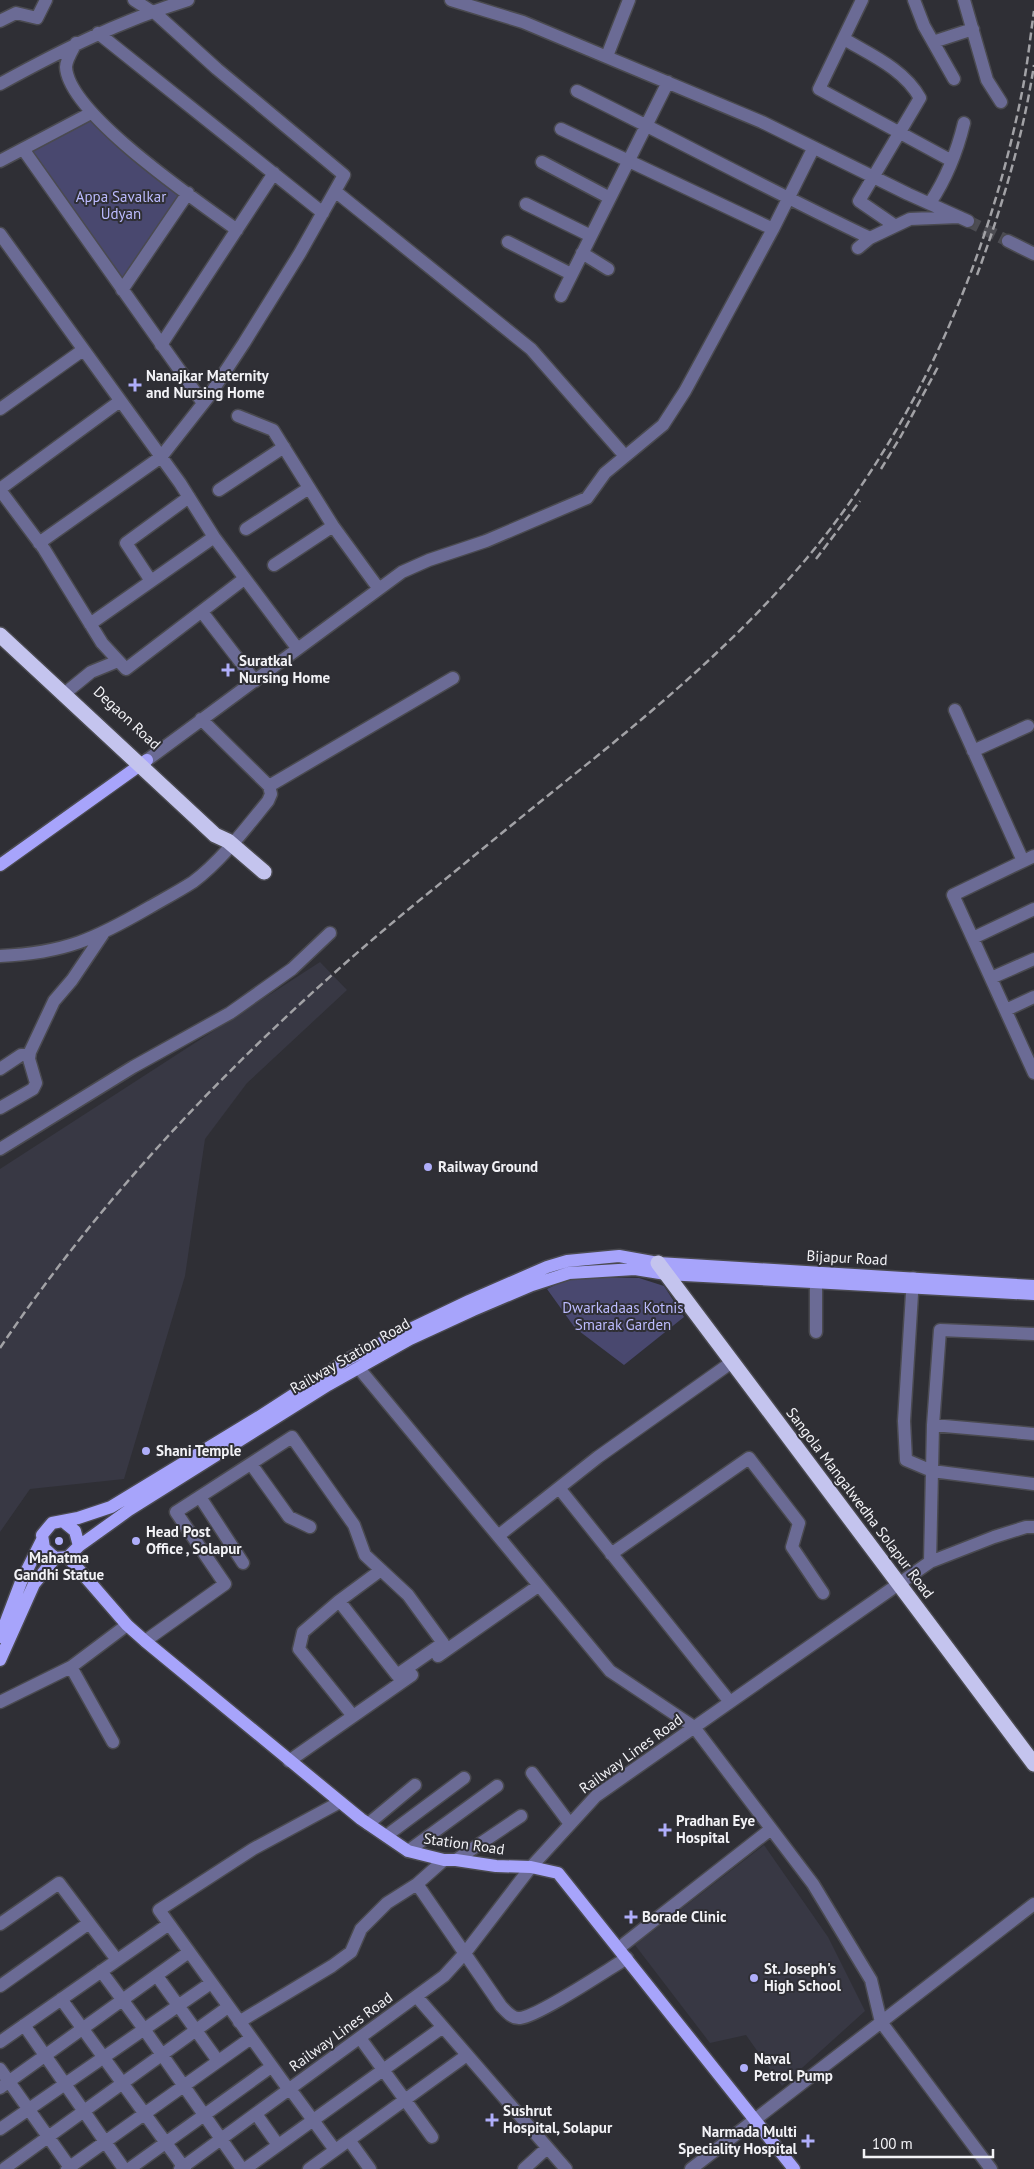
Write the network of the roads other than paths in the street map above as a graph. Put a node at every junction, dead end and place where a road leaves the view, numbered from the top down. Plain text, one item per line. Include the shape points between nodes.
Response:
1 (46, 0) edge
2 (134, 0) edge
3 (188, 0) edge
4 (451, 0) edge
5 (629, 0) edge
6 (862, 0) edge
7 (914, 0) edge
8 (964, 0) edge
9 (0, 10) edge
10 (152, 11) junction
11 (16, 13) junction
12 (0, 21) edge
13 (974, 29) junction
14 (98, 33) junction
15 (844, 39) junction
16 (933, 42) junction
17 (76, 43) junction
18 (607, 56) junction
19 (954, 79) dead end
20 (668, 82) junction
21 (0, 84) edge
22 (577, 91) dead end
23 (1001, 102) dead end
24 (91, 112) junction
25 (964, 123) dead end
26 (646, 125) junction
27 (561, 129) dead end
28 (900, 132) junction
29 (23, 149) junction
30 (814, 149) junction
31 (0, 161) edge
32 (952, 161) junction
33 (542, 162) dead end
34 (628, 162) junction
35 (274, 173) junction
36 (872, 177) junction
37 (335, 191) junction
38 (188, 193) junction
39 (610, 198) junction
40 (788, 199) junction
41 (930, 203) junction
42 (526, 204) dead end
43 (323, 212) junction
44 (894, 225) junction
45 (773, 229) junction
46 (237, 230) junction
47 (591, 236) junction
48 (870, 238) junction
49 (2, 240) edge
50 (1008, 241) tunnel mouth
51 (508, 242) dead end
52 (858, 248) dead end
53 (582, 253) junction
54 (1034, 254) edge
55 (608, 269) dead end
56 (571, 274) junction
57 (122, 290) junction
58 (561, 296) dead end
59 (161, 345) junction
60 (83, 350) junction
61 (120, 401) junction
62 (203, 403) junction
63 (0, 409) edge
64 (238, 416) dead end
65 (284, 447) junction
66 (624, 456) junction
67 (161, 457) junction
68 (309, 488) junction
69 (0, 489) edge
70 (219, 490) dead end
71 (189, 497) junction
72 (333, 526) junction
73 (246, 529) dead end
74 (214, 537) junction
75 (39, 543) junction
76 (274, 565) dead end
77 (244, 579) junction
78 (151, 581) junction
79 (379, 589) junction
80 (202, 612) junction
81 (0, 623) edge
82 (90, 624) junction
83 (0, 635) edge
84 (297, 648) junction
85 (118, 661) junction
86 (453, 678) dead end
87 (254, 681) junction
88 (67, 691) junction
89 (955, 710) dead end
90 (201, 719) junction
91 (1028, 726) dead end
92 (973, 751) junction
93 (144, 763) junction
94 (269, 786) junction
95 (230, 843) junction
96 (1028, 858) edge
97 (0, 865) edge
98 (264, 872) dead end
99 (1034, 909) edge
100 (330, 933) dead end
101 (102, 934) junction
102 (973, 938) junction
103 (0, 956) edge
104 (1034, 959) edge
105 (991, 978) junction
106 (1034, 997) edge
107 (1006, 1010) junction
108 (29, 1055) junction
109 (0, 1068) edge
110 (1034, 1073) edge
111 (0, 1108) edge
112 (0, 1149) edge
113 (662, 1269) junction
114 (816, 1282) junction
115 (912, 1283) junction
116 (1034, 1286) edge
117 (1034, 1294) edge
118 (816, 1332) dead end
119 (1034, 1334) edge
120 (732, 1362) junction
121 (354, 1363) junction
122 (933, 1425) junction
123 (1034, 1434) edge
124 (251, 1464) junction
125 (932, 1471) junction
126 (1034, 1484) edge
127 (558, 1488) junction
128 (200, 1497) junction
129 (64, 1522) junction
130 (310, 1527) dead end
131 (1034, 1527) edge
132 (498, 1536) junction
133 (42, 1540) junction
134 (79, 1546) junction
135 (611, 1554) junction
136 (68, 1557) junction
137 (55, 1558) junction
138 (930, 1562) junction
139 (243, 1563) dead end
140 (381, 1570) junction
141 (898, 1584) junction
142 (538, 1586) junction
143 (823, 1593) dead end
144 (339, 1601) junction
145 (127, 1625) junction
146 (0, 1637) edge
147 (145, 1642) junction
148 (0, 1660) edge
149 (71, 1667) junction
150 (0, 1702) edge
151 (730, 1702) junction
152 (353, 1716) junction
153 (694, 1727) junction
154 (113, 1742) dead end
155 (289, 1761) junction
156 (1034, 1764) edge
157 (532, 1773) dead end
158 (464, 1778) dead end
159 (415, 1785) dead end
160 (497, 1786) dead end
161 (340, 1802) junction
162 (521, 1816) dead end
163 (368, 1824) junction
164 (570, 1824) junction
165 (772, 1829) junction
166 (386, 1836) junction
167 (408, 1851) junction
168 (450, 1860) junction
169 (531, 1867) junction
170 (417, 1884) junction
171 (1034, 1904) edge
172 (89, 1923) junction
173 (0, 1924) edge
174 (168, 1924) junction
175 (189, 1952) junction
176 (465, 1953) junction
177 (623, 1953) junction
178 (117, 1960) junction
179 (101, 1971) junction
180 (157, 1976) junction
181 (211, 1983) junction
182 (0, 1986) edge
183 (417, 1997) junction
184 (61, 1999) junction
185 (123, 2000) junction
186 (178, 2006) junction
187 (228, 2007) junction
188 (239, 2022) junction
189 (881, 2022) junction
190 (24, 2025) junction
191 (443, 2027) junction
192 (83, 2029) junction
193 (144, 2029) junction
194 (196, 2030) junction
195 (251, 2038) junction
196 (360, 2038) junction
197 (0, 2042) edge
198 (162, 2055) junction
199 (467, 2055) junction
200 (45, 2056) junction
201 (104, 2057) junction
202 (218, 2062) junction
203 (272, 2067) junction
204 (0, 2068) edge
205 (384, 2069) junction
206 (122, 2083) junction
207 (65, 2084) junction
208 (5, 2085) edge
209 (184, 2086) junction
210 (289, 2090) junction
211 (406, 2099) junction
212 (29, 2110) junction
213 (84, 2111) junction
214 (145, 2114) junction
215 (256, 2114) junction
216 (203, 2116) junction
217 (313, 2120) junction
218 (754, 2120) junction
219 (0, 2130) edge
220 (48, 2137) junction
221 (432, 2137) dead end
222 (220, 2140) junction
223 (349, 2140) junction
224 (106, 2142) junction
225 (166, 2143) junction
226 (278, 2145) junction
227 (548, 2148) junction
228 (336, 2150) junction
229 (4, 2166) edge
230 (364, 2167) edge
231 (69, 2168) edge
232 (183, 2168) edge
233 (124, 2169) edge
234 (129, 2169) edge
235 (244, 2169) edge
236 (309, 2169) edge
237 (524, 2169) edge
238 (566, 2169) edge
239 (691, 2169) edge
240 (794, 2169) edge
241 (991, 2169) edge

1 - 11 street via 37,18
2 - 10 street
3 - 10 street
4 - 18 street via 523,22
5 - 18 street
6 - 15 street
7 - 16 street
8 - 13 street
9 - 11 street
10 - 14 street
10 - 37 street via 344,175
11 - 12 street
13 - 16 street
13 - 23 street via 987,80
14 - 17 street
14 - 35 street
15 - 28 street via 884,62 913,87 920,98
15 - 28 street via 819,89
16 - 19 street
17 - 21 street
17 - 24 street via 66,66 70,84
18 - 20 street
20 - 26 street
20 - 30 street via 762,122
22 - 26 street
24 - 29 street
24 - 38 street via 149,164
25 - 32 street
26 - 34 street
26 - 40 street
27 - 34 street
28 - 32 street
28 - 36 street
29 - 31 street
29 - 57 street
30 - 36 street
30 - 40 street
32 - 41 street
33 - 39 street
34 - 39 street
34 - 45 street
35 - 43 street
35 - 46 street
36 - 41 street
36 - 44 street via 859,201
37 - 43 street
37 - 66 street via 531,349
38 - 46 street
38 - 57 street
39 - 47 street
40 - 45 street
40 - 48 street
41 - 44 street via 964,219 910,219
42 - 47 street
43 - 62 street
44 - 48 street
45 - 66 street via 685,391 663,425
46 - 59 street
47 - 53 street
48 - 52 street
49 - 60 street
50 - 54 street
51 - 56 street
53 - 55 street
53 - 56 street
56 - 58 street
57 - 59 street
59 - 62 street
60 - 61 street
60 - 63 street
61 - 67 street
61 - 69 street
62 - 67 street
64 - 65 street via 273,430
65 - 68 street
65 - 70 street
66 - 79 street via 605,472 587,498 486,541 429,560 402,572
67 - 71 street
67 - 75 street
68 - 72 street
68 - 73 street
69 - 75 street
71 - 74 street
71 - 78 street via 126,543
72 - 76 street
72 - 79 street
74 - 77 street
74 - 78 street
75 - 82 street
77 - 80 street
77 - 84 street
78 - 82 street
79 - 84 street
80 - 85 street via 126,670
80 - 87 street
81 - 88 highway, Degaon Road
82 - 85 street
83 - 88 highway, Degaon Road
84 - 87 street
85 - 88 street via 91,672
86 - 94 street
87 - 90 street
88 - 93 highway, Degaon Road
89 - 92 street
90 - 93 street
90 - 94 street
91 - 92 street
92 - 96 street
93 - 95 highway, Degaon Road via 221,830
93 - 97 main road
94 - 95 street via 271,794 268,801
95 - 98 highway, Degaon Road
95 - 101 street via 193,882
96 - 102 street via 953,895
99 - 102 street
100 - 112 street via 292,969 230,1013 125,1071
101 - 103 street via 79,944 41,953
101 - 108 street via 54,1001
102 - 105 street
104 - 105 street
105 - 107 street
106 - 107 street
107 - 110 street
108 - 109 street via 21,1055
108 - 111 street via 36,1083 33,1089
113 - 114 main road
113 - 115 main road, Bijapur Road
113 - 120 highway, Sangola Mangalwedha Solapur Road
113 - 121 main road, Railway Station Road via 642,1259 619,1256 554,1265 468,1301
114 - 115 main road
114 - 118 street
115 - 116 main road, Bijapur Road
115 - 117 main road
115 - 125 street via 904,1421 906,1460
119 - 122 street via 940,1330
120 - 127 street
120 - 141 highway, Sangola Mangalwedha Solapur Road
121 - 129 main road, Railway Station Road via 110,1507
121 - 132 street
121 - 134 main road, Railway Station Road
122 - 123 street
122 - 125 street
124 - 128 street
124 - 130 street via 289,1517
124 - 140 street via 292,1437 354,1525 365,1555
125 - 126 street
125 - 138 street
127 - 132 street
127 - 135 street
128 - 139 street
128 - 147 street via 176,1512 225,1584
129 - 133 main road via 48,1526
129 - 134 main road via 75,1531
131 - 138 street, Railway Lines Road via 994,1537
132 - 142 street
133 - 137 main road via 46,1552
133 - 146 main road via 21,1582
134 - 136 main road
135 - 143 street via 749,1458 799,1523 792,1547
135 - 151 street
136 - 137 main road
136 - 145 main road, Station Road
137 - 148 main road via 34,1584
138 - 141 street, Railway Lines Road
140 - 144 street
140 - 144 street via 408,1595 443,1643 397,1675
141 - 151 street, Railway Lines Road
141 - 156 highway, Sangola Mangalwedha Solapur Road
142 - 152 street
142 - 153 street via 610,1671
144 - 152 street via 303,1632 299,1649
145 - 147 main road, Station Road
145 - 149 street
147 - 155 main road, Station Road
149 - 150 street
149 - 154 street
151 - 153 street, Railway Lines Road
152 - 155 street
153 - 164 street, Railway Lines Road via 596,1796
153 - 165 street
155 - 161 main road, Station Road
157 - 164 street
158 - 166 street
159 - 163 street
160 - 167 street
161 - 163 main road, Station Road
161 - 174 street via 253,1849 159,1910
162 - 168 street
163 - 166 main road, Station Road
164 - 169 street, Railway Lines Road
165 - 177 street
165 - 189 street via 813,1884 852,1946 871,1980
166 - 167 main road, Station Road
167 - 168 main road, Station Road
168 - 169 main road, Station Road
168 - 170 street
169 - 176 street, Railway Lines Road
169 - 177 main road, Station Road via 558,1874
170 - 176 street
170 - 188 street via 387,1903 362,1929 351,1952
171 - 189 street
172 - 173 street via 60,1883
172 - 178 street
172 - 182 street
174 - 175 street
174 - 178 street
175 - 180 street
175 - 181 street
176 - 177 street via 501,2006 512,2016 520,2018 540,2010
176 - 183 street, Railway Lines Road via 444,1976
177 - 218 main road, Station Road
178 - 179 street
179 - 184 street
179 - 185 street
180 - 185 street
180 - 186 street
181 - 186 street
181 - 187 street
183 - 191 street
183 - 196 street, Railway Lines Road
184 - 190 street
184 - 192 street
185 - 192 street
185 - 193 street
186 - 193 street
186 - 194 street
187 - 188 street
187 - 194 street
188 - 195 street
189 - 218 street
189 - 241 street
190 - 197 street
190 - 200 street
191 - 199 street
191 - 205 street
192 - 200 street
192 - 201 street
193 - 198 street
193 - 201 street
194 - 198 street
194 - 202 street
195 - 202 street
195 - 203 street
196 - 205 street
196 - 210 street, Railway Lines Road
198 - 206 street
198 - 209 street
199 - 211 street
199 - 227 street
200 - 207 street
200 - 208 street
201 - 206 street
201 - 207 street
202 - 209 street
203 - 210 street
203 - 216 street
204 - 208 street
205 - 211 street
205 - 217 street
206 - 213 street
206 - 214 street
207 - 212 street
207 - 213 street
208 - 212 street
209 - 214 street
209 - 216 street
210 - 215 street, Railway Lines Road
210 - 217 street
211 - 221 street
211 - 223 street
212 - 219 street
212 - 220 street
213 - 220 street
213 - 224 street
214 - 224 street
214 - 225 street
215 - 222 street, Railway Lines Road
215 - 226 street
216 - 222 street
216 - 225 street
217 - 226 street
217 - 228 street
218 - 239 street
218 - 240 main road, Station Road
220 - 229 street
220 - 231 street
222 - 232 street, Railway Lines Road
222 - 235 street
223 - 228 street
223 - 230 street
224 - 231 street
224 - 233 street
225 - 232 street
225 - 234 street
226 - 235 street
227 - 237 street
227 - 238 street
228 - 236 street

